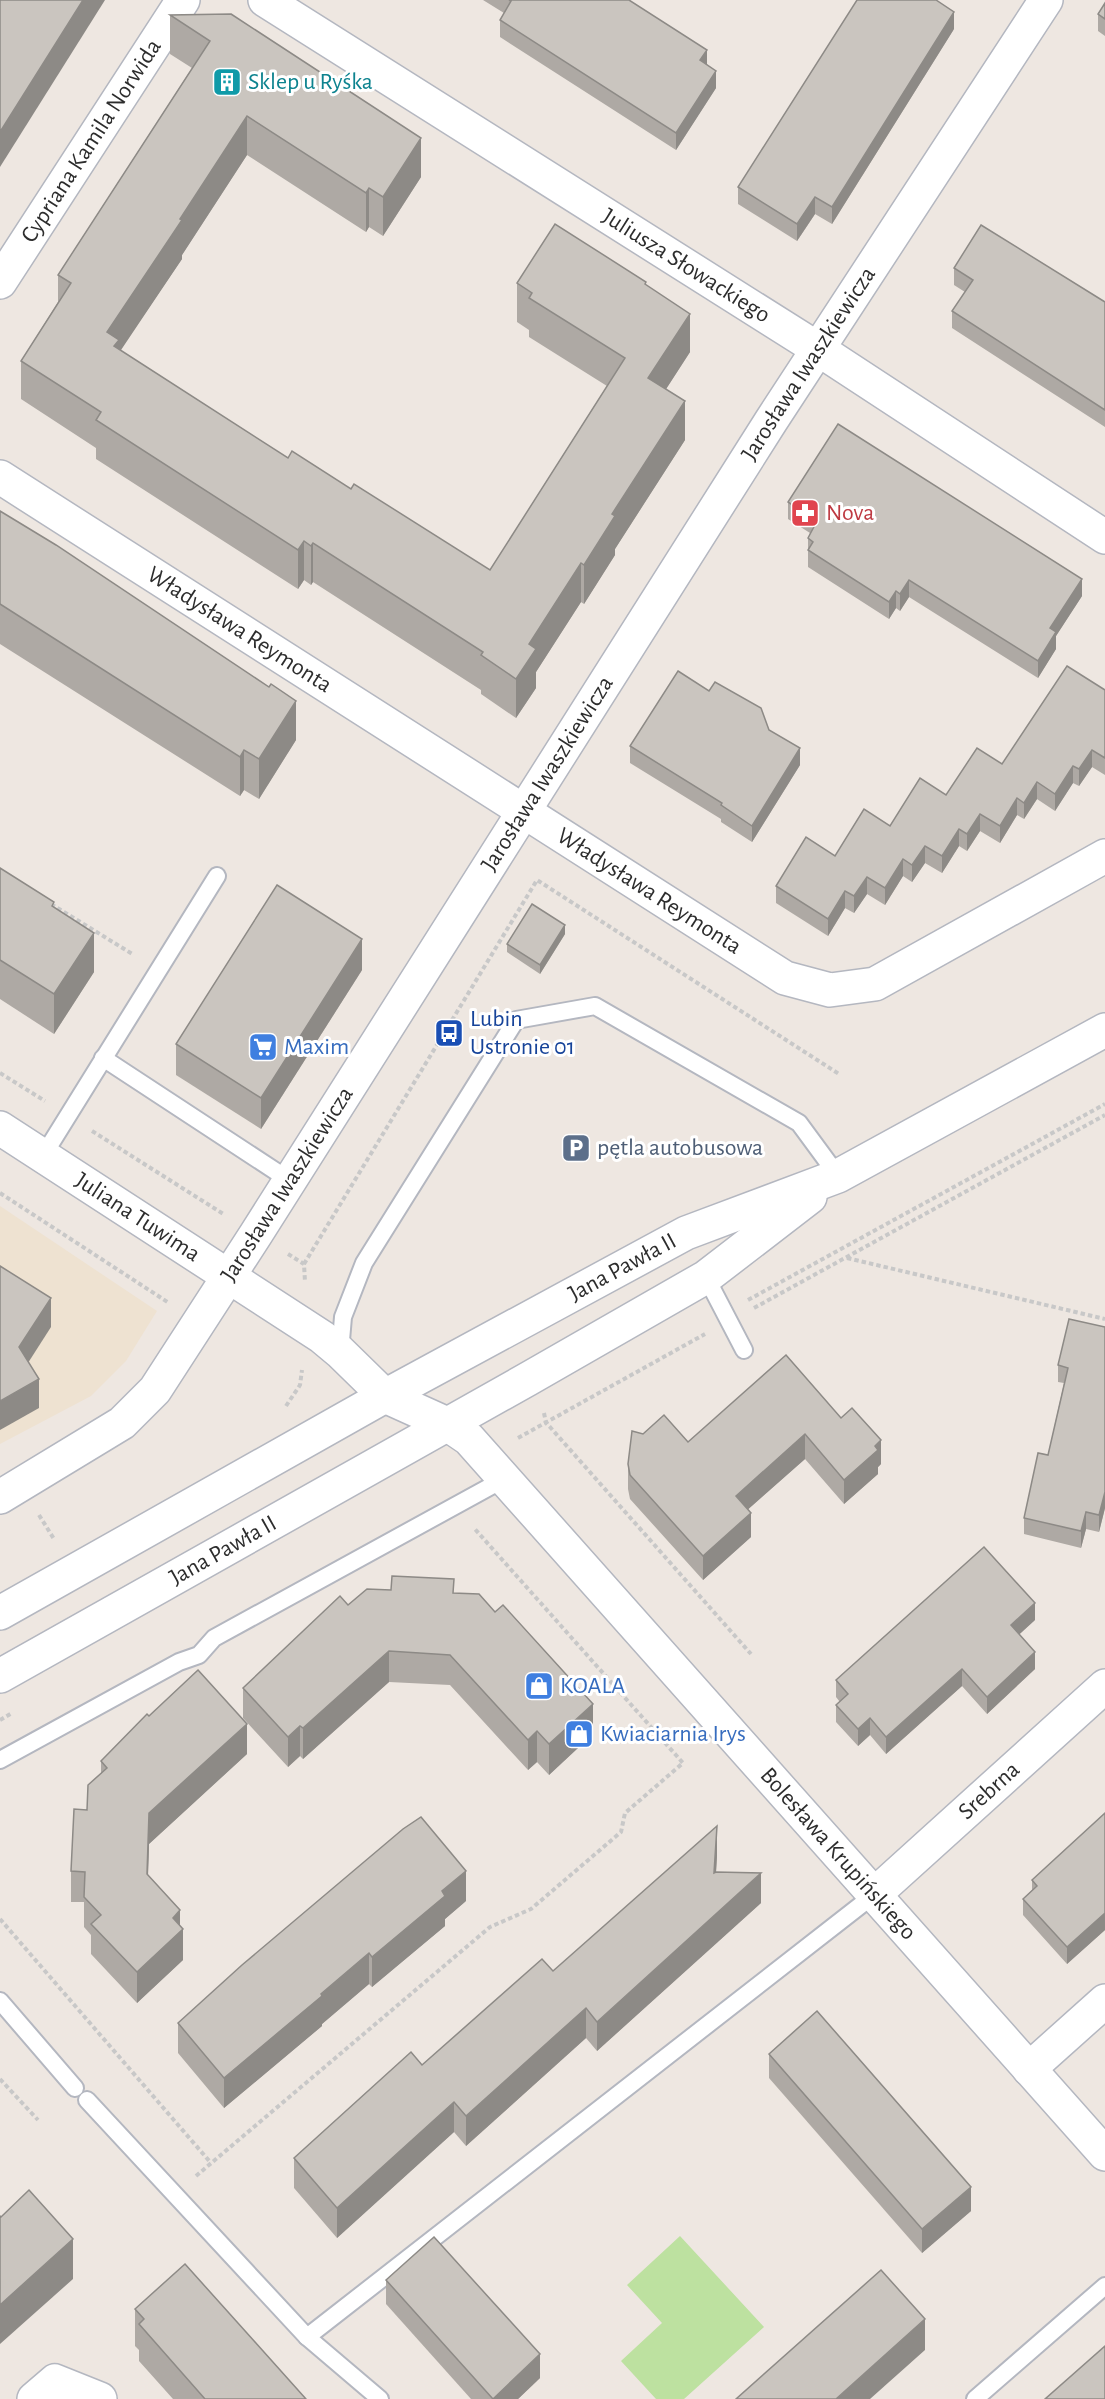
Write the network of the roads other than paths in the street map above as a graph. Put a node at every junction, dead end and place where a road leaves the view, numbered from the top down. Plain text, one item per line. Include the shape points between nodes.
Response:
1 (183, 0) edge
2 (265, 0) edge
3 (1046, 0) edge
4 (0, 282) edge
5 (818, 349) junction
6 (0, 477) edge
7 (1105, 537) edge
8 (524, 811) junction
9 (1105, 856) edge
10 (217, 876) dead end
11 (1105, 1030) edge
12 (103, 1058) junction
13 (0, 1128) edge
14 (43, 1156) junction
15 (838, 1176) junction
16 (289, 1180) junction
17 (229, 1277) junction
18 (706, 1277) junction
19 (744, 1350) dead end
20 (340, 1352) junction
21 (385, 1396) junction
22 (447, 1424) junction
23 (504, 1479) junction
24 (0, 1497) edge
25 (0, 1613) edge
26 (0, 1676) edge
27 (1105, 1686) edge
28 (0, 1760) edge
29 (875, 1894) junction
30 (0, 2001) edge
31 (1105, 2001) edge
32 (1029, 2069) junction
33 (1105, 2154) edge
34 (1105, 2286) edge
35 (307, 2337) junction
36 (34, 2399) edge
37 (100, 2399) edge
38 (380, 2399) edge
39 (975, 2399) edge

1 - 4 street, Cypriana Kamila Norwida
2 - 5 street, Juliusza Słowackiego
3 - 5 street, Jarosława Iwaszkiewicza
5 - 7 street, Juliusza Słowackiego
5 - 8 street, Jarosława Iwaszkiewicza
6 - 8 street, Władysława Reymonta
8 - 9 street, Władysława Reymonta via 785,978 830,990 875,984
8 - 16 street, Jarosława Iwaszkiewicza
10 - 12 lane
11 - 15 street, Jana Pawła II
12 - 14 lane
12 - 16 lane
13 - 14 street, Juliana Tuwima
14 - 17 street, Juliana Tuwima
15 - 18 street, Jana Pawła II
15 - 20 lane via 799,1123 595,1006 516,1020 364,1263 344,1317
15 - 21 street, Jana Pawła II via 686,1233
16 - 17 street, Jarosława Iwaszkiewicza
17 - 20 street, Juliana Tuwima
17 - 24 street, Jarosława Iwaszkiewicza via 155,1390 122,1424
18 - 19 lane
18 - 22 street, Jana Pawła II
20 - 21 street, Juliana Tuwima
21 - 22 street
21 - 25 street, Jana Pawła II
22 - 23 street, Bolesława Krupińskiego via 469,1438
22 - 26 street, Jana Pawła II
23 - 28 lane via 214,1638 195,1658 179,1662
23 - 29 street, Bolesława Krupińskiego
27 - 29 street, Srebrna
29 - 32 street, Bolesława Krupińskiego
29 - 35 lane
30 - 35 lane
31 - 32 street
32 - 33 street, Bolesława Krupińskiego
34 - 39 lane
35 - 38 lane
36 - 37 street via 55,2381

